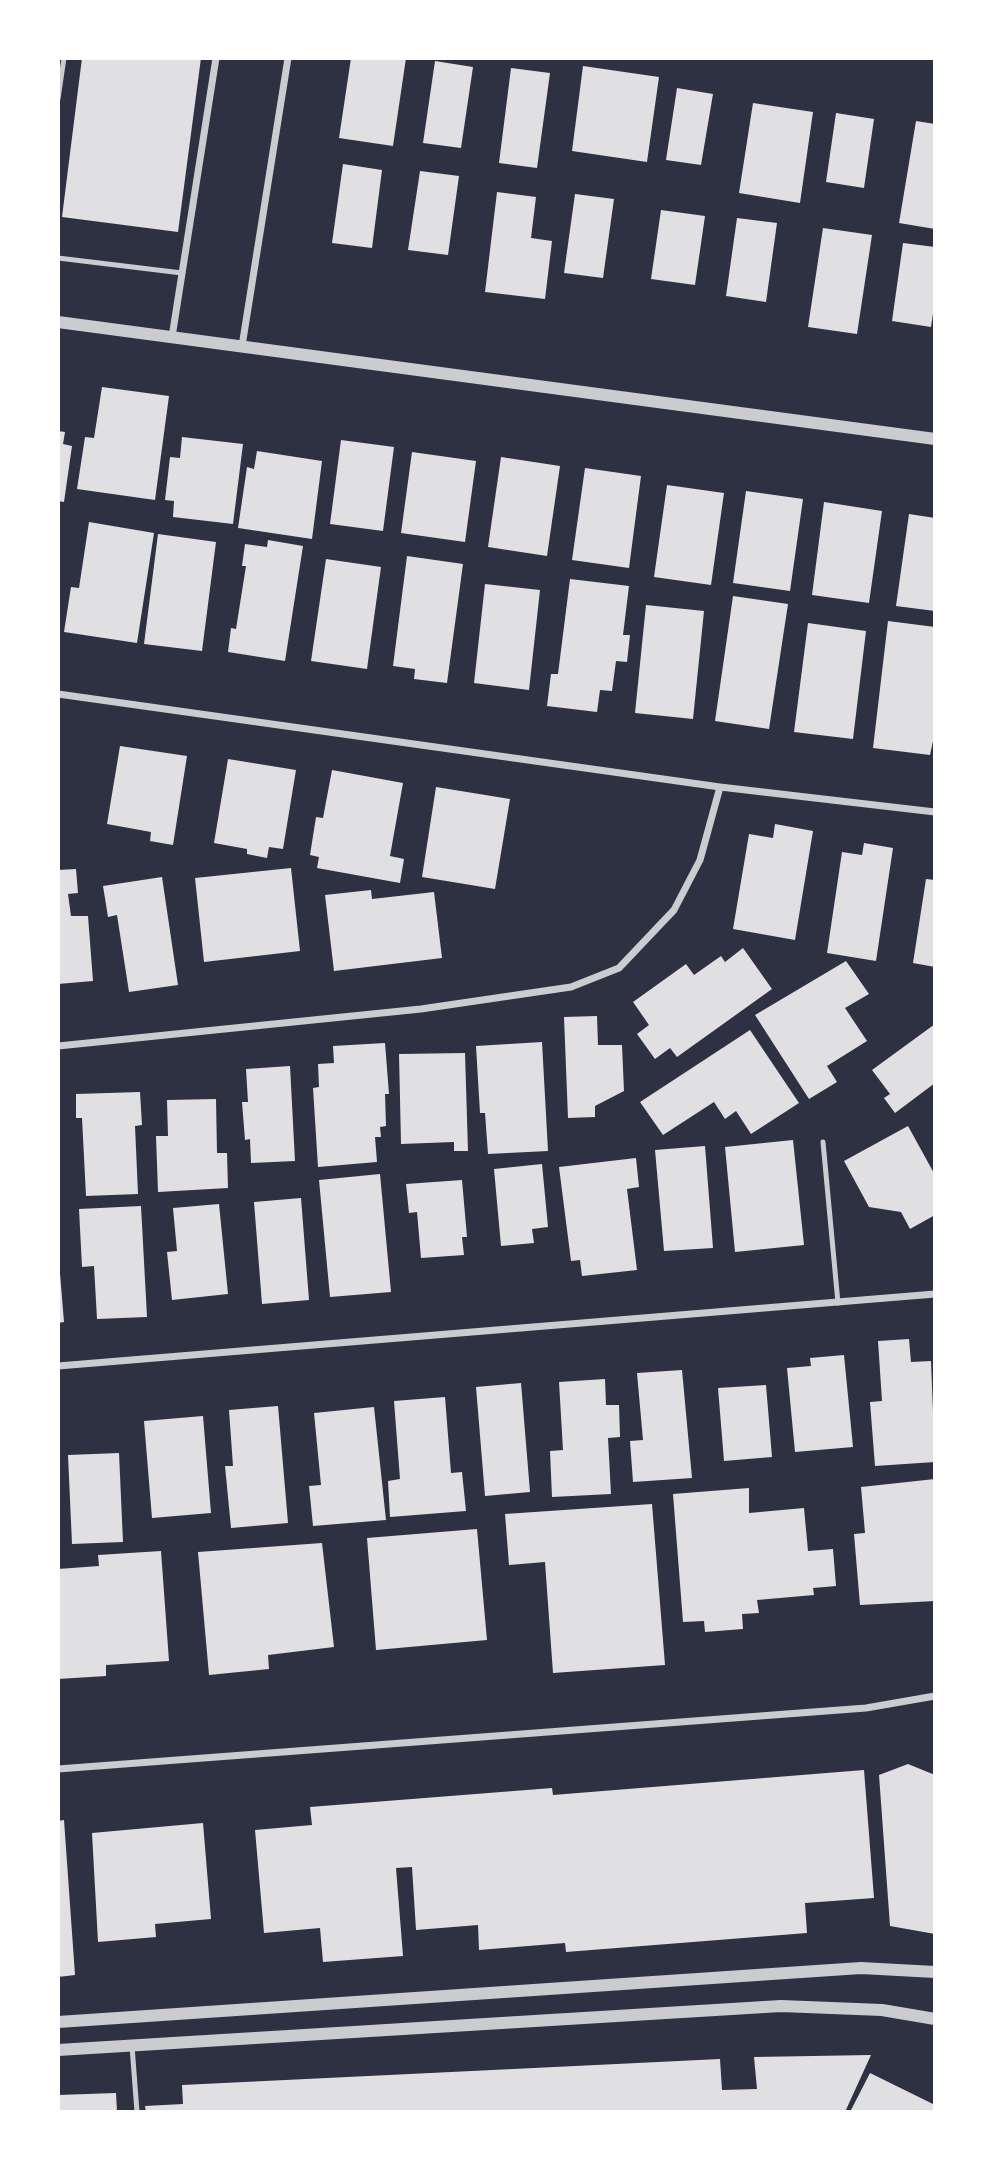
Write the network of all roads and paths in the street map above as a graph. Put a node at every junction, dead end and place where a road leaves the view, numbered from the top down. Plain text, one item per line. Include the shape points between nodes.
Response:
1 (64, 58) edge
2 (216, 58) edge
3 (288, 58) edge
4 (58, 99) edge
5 (58, 258) edge
6 (182, 273) junction
7 (58, 322) edge
8 (172, 337) junction
9 (242, 346) junction
10 (935, 439) edge
11 (58, 694) edge
12 (720, 787) junction
13 (935, 812) edge
14 (58, 1046) edge
15 (823, 1142) dead end
16 (935, 1294) edge
17 (838, 1303) junction
18 (58, 1366) edge
19 (935, 1696) edge
20 (58, 1769) edge
21 (935, 1972) edge
22 (935, 2019) edge
23 (58, 2022) edge
24 (132, 2046) junction
25 (58, 2050) edge
26 (137, 2112) edge

1 - 4 lane
2 - 6 street
3 - 9 street
5 - 6 lane
6 - 8 street
7 - 8 street
8 - 9 street
9 - 10 street
11 - 12 street
12 - 13 street
12 - 14 street via 700,860 674,910 619,968 571,986 421,1009
15 - 17 lane
16 - 17 street
17 - 18 street
19 - 20 street via 866,1707
21 - 23 street via 861,1968
22 - 24 street via 882,2010 780,2006
24 - 25 street
24 - 26 lane

